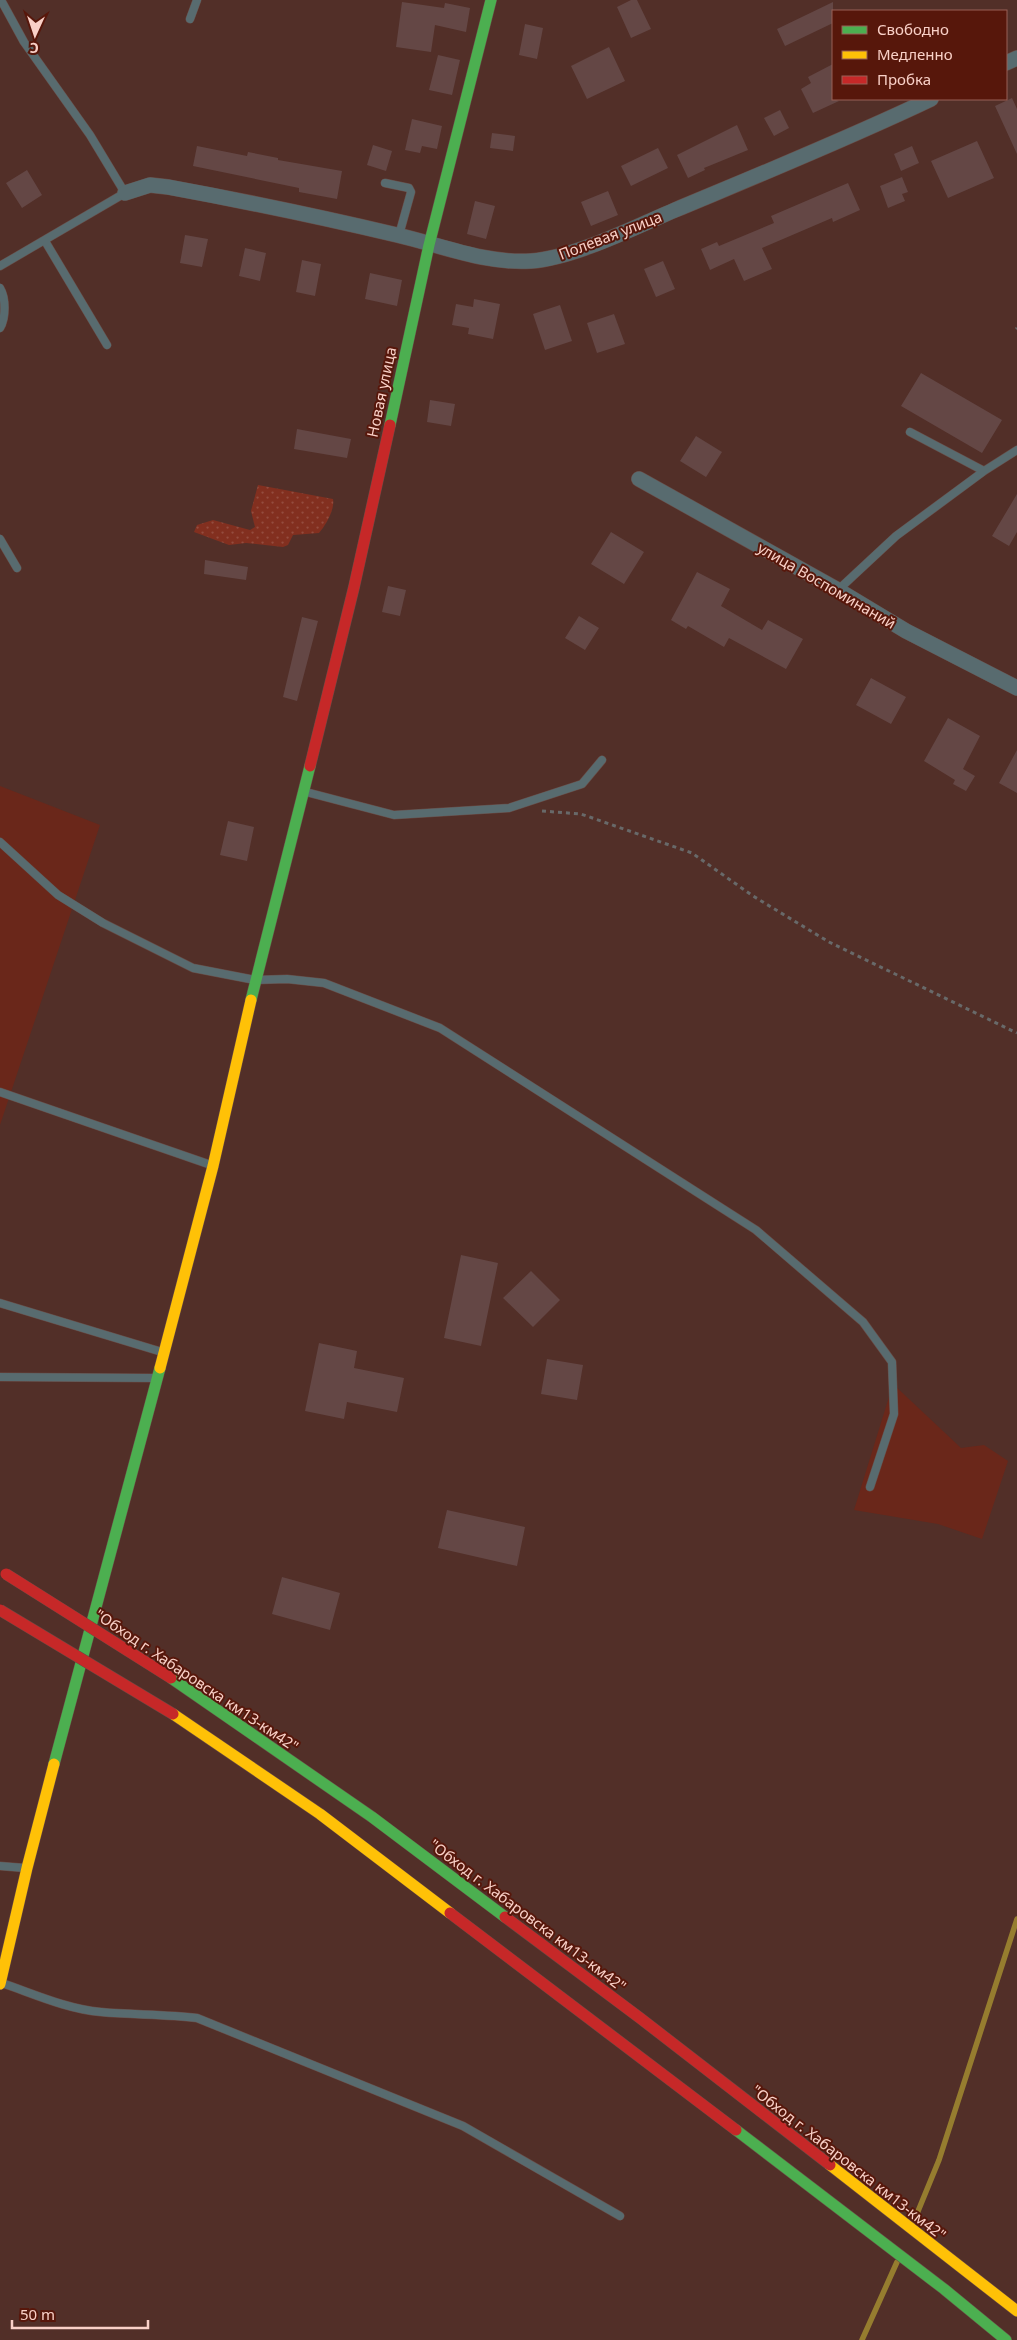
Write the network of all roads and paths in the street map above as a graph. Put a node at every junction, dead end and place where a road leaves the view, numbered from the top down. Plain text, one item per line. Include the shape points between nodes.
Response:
1 (1, 0) edge
2 (197, 0) edge
3 (491, 0) edge
4 (190, 19) dead end
5 (929, 100) edge
6 (386, 183) dead end
7 (125, 193) junction
8 (399, 235) junction
9 (45, 241) junction
10 (429, 245) junction
11 (0, 266) edge
12 (0, 288) edge
13 (0, 328) edge
14 (107, 346) dead end
15 (910, 432) dead end
16 (1017, 450) edge
17 (984, 471) junction
18 (639, 479) dead end
19 (0, 539) edge
20 (16, 568) dead end
21 (838, 590) junction
22 (1017, 688) edge
23 (602, 760) dead end
24 (304, 792) junction
25 (536, 810) dead end
26 (0, 842) edge
27 (255, 980) junction
28 (1017, 1033) edge
29 (0, 1092) edge
30 (212, 1166) junction
31 (0, 1303) edge
32 (164, 1353) junction
33 (0, 1377) edge
34 (156, 1378) junction
35 (870, 1487) dead end
36 (3, 1572) edge
37 (0, 1610) edge
38 (0, 1866) edge
39 (27, 1868) junction
40 (0, 1983) edge
41 (620, 2216) dead end
42 (1017, 2311) edge
43 (1006, 2340) edge

1 - 7 lane via 24,42 90,135
2 - 4 lane
3 - 10 main road, Новая улица
5 - 10 street, Полевая улица via 671,212 554,257 531,261 500,260
6 - 8 lane via 409,188 411,192
7 - 8 street, Полевая улица via 150,185 168,187
7 - 9 lane
8 - 10 street, Полевая улица
9 - 11 lane
9 - 14 lane
10 - 24 main road, Новая улица via 354,587
12 - 13 lane via 4,307
15 - 17 lane
16 - 17 lane
17 - 21 lane via 896,536
18 - 21 street, улица Воспоминаний
19 - 20 lane
21 - 22 street, улица Воспоминаний via 906,631
23 - 24 lane via 582,784 510,808 394,816
24 - 27 main road, Новая улица
25 - 28 path via 581,814 692,854 829,942
26 - 27 lane via 58,896 103,923 193,968
27 - 30 main road, Новая улица
27 - 35 lane via 287,979 324,984 440,1028 756,1230 863,1322 892,1362 894,1414
29 - 30 lane
30 - 32 main road, Новая улица
31 - 32 lane
32 - 34 main road, Новая улица
33 - 34 lane
34 - 39 main road, Новая улица
36 - 42 main road, "Обход г. Хабаровска км13-км42", bridge via 171,1678 372,1817 640,2018
37 - 43 main road, bridge via 172,1714 320,1814 944,2289
38 - 39 lane
39 - 40 main road, Новая улица
40 - 41 lane via 72,2007 100,2012 197,2018 464,2126

